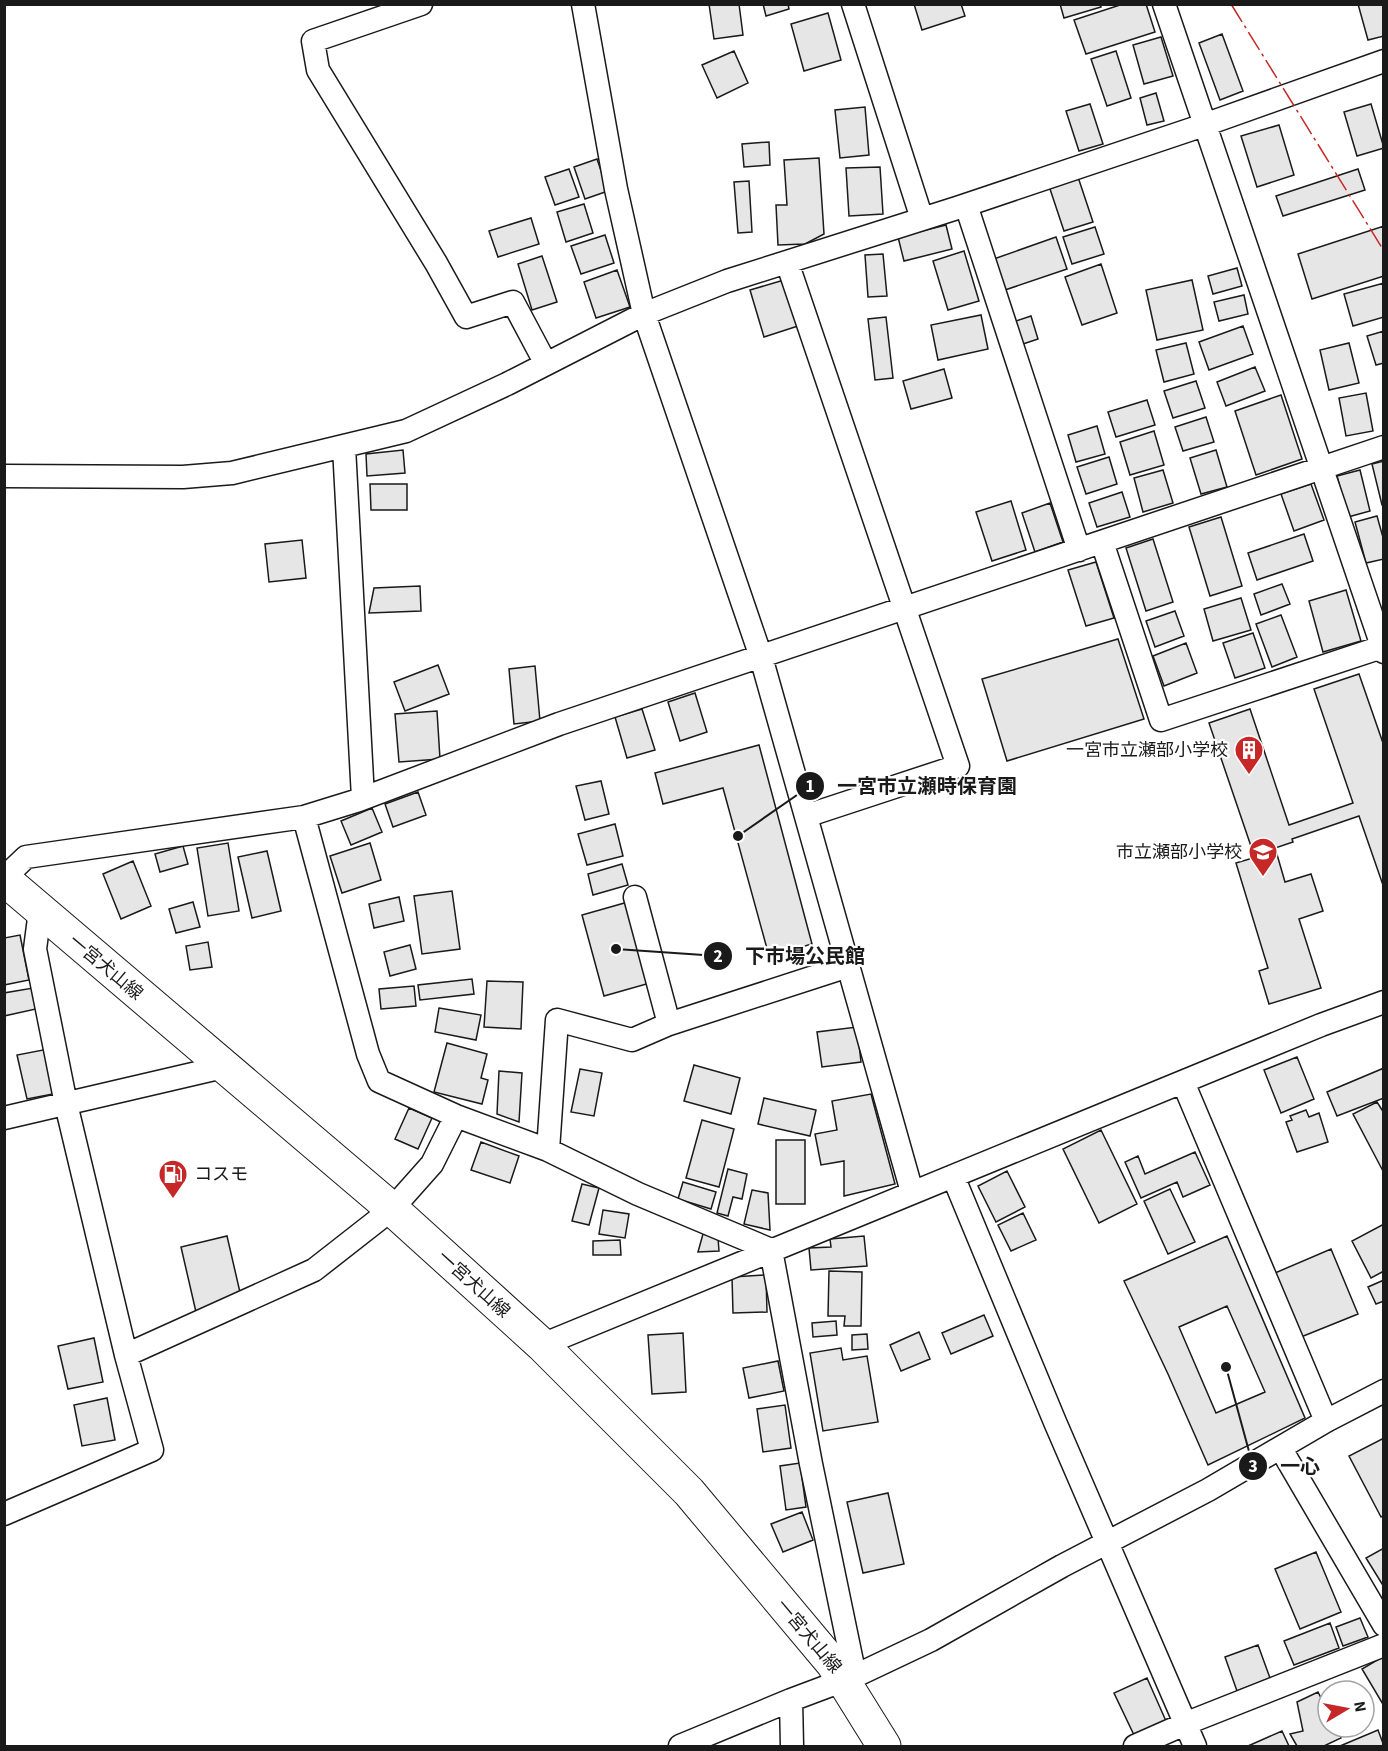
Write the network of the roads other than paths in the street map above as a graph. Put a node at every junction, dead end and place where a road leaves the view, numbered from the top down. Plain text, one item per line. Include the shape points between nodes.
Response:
1 (421, 4) edge
2 (583, 4) edge
3 (854, 4) edge
4 (1164, 4) edge
5 (1383, 61) edge
6 (1204, 125) junction
7 (966, 205) junction
8 (922, 219) junction
9 (787, 262) junction
10 (644, 314) junction
11 (546, 364) junction
12 (344, 447) junction
13 (1383, 447) edge
14 (1320, 468) junction
15 (4, 476) edge
16 (1102, 542) junction
17 (1079, 550) junction
18 (903, 608) junction
19 (1383, 649) edge
20 (761, 657) junction
21 (363, 798) junction
22 (806, 816) junction
23 (304, 817) junction
24 (4, 879) edge
25 (634, 897) dead end
26 (40, 911) junction
27 (848, 966) junction
28 (1383, 1002) edge
29 (669, 1024) junction
30 (223, 1067) junction
31 (1183, 1082) junction
32 (66, 1104) junction
33 (456, 1116) junction
34 (4, 1118) edge
35 (548, 1150) junction
36 (953, 1176) junction
37 (912, 1192) junction
38 (392, 1209) junction
39 (771, 1250) junction
40 (542, 1345) junction
41 (126, 1355) junction
42 (1383, 1391) edge
43 (1326, 1421) junction
44 (1281, 1449) junction
45 (4, 1514) edge
46 (1107, 1543) junction
47 (1383, 1625) edge
48 (1383, 1645) edge
49 (850, 1678) junction
50 (791, 1700) junction
51 (1186, 1723) junction
52 (680, 1746) edge
53 (792, 1746) edge
54 (884, 1746) edge
55 (1135, 1746) edge
56 (1195, 1746) edge

1 - 11 street via 313,41 318,70 466,317 513,302
2 - 10 street via 616,189
3 - 8 street
4 - 6 street
5 - 6 street
6 - 7 street
6 - 14 street
7 - 8 street
7 - 17 street
8 - 9 street
9 - 10 street
9 - 18 street
10 - 11 street
10 - 20 street
11 - 12 street via 406,431
12 - 15 street via 232,473 183,477
12 - 21 street
13 - 14 street
14 - 16 street
14 - 19 street
16 - 17 street
16 - 19 street via 1161,720
17 - 18 street
18 - 20 street
18 - 22 street via 958,766
20 - 21 street via 558,724
20 - 22 street
21 - 23 street
22 - 27 street
23 - 24 street via 26,857
23 - 33 street via 368,1054 379,1081
24 - 26 main road, 一宮犬山線
25 - 29 street
26 - 30 main road, 一宮犬山線
26 - 32 street via 35,949
27 - 29 street
27 - 37 street
28 - 31 street
29 - 35 street via 632,1040 557,1020
30 - 32 street
30 - 38 main road, 一宮犬山線
31 - 36 street
31 - 43 street
32 - 34 street
32 - 41 street
33 - 35 street
33 - 38 street via 432,1164
35 - 39 street via 638,1194
36 - 37 street
36 - 46 street
37 - 39 street
38 - 40 main road, 一宮犬山線
38 - 41 street via 314,1270
39 - 40 street
39 - 49 street
40 - 49 main road, 一宮犬山線 via 689,1492
41 - 45 street via 152,1450
42 - 43 street
43 - 44 street
44 - 46 street
44 - 47 street
46 - 49 street via 931,1640
46 - 51 street
48 - 51 street
49 - 50 street
49 - 54 main road, 一宮犬山線
50 - 52 street
50 - 53 street
51 - 55 street
51 - 56 street

